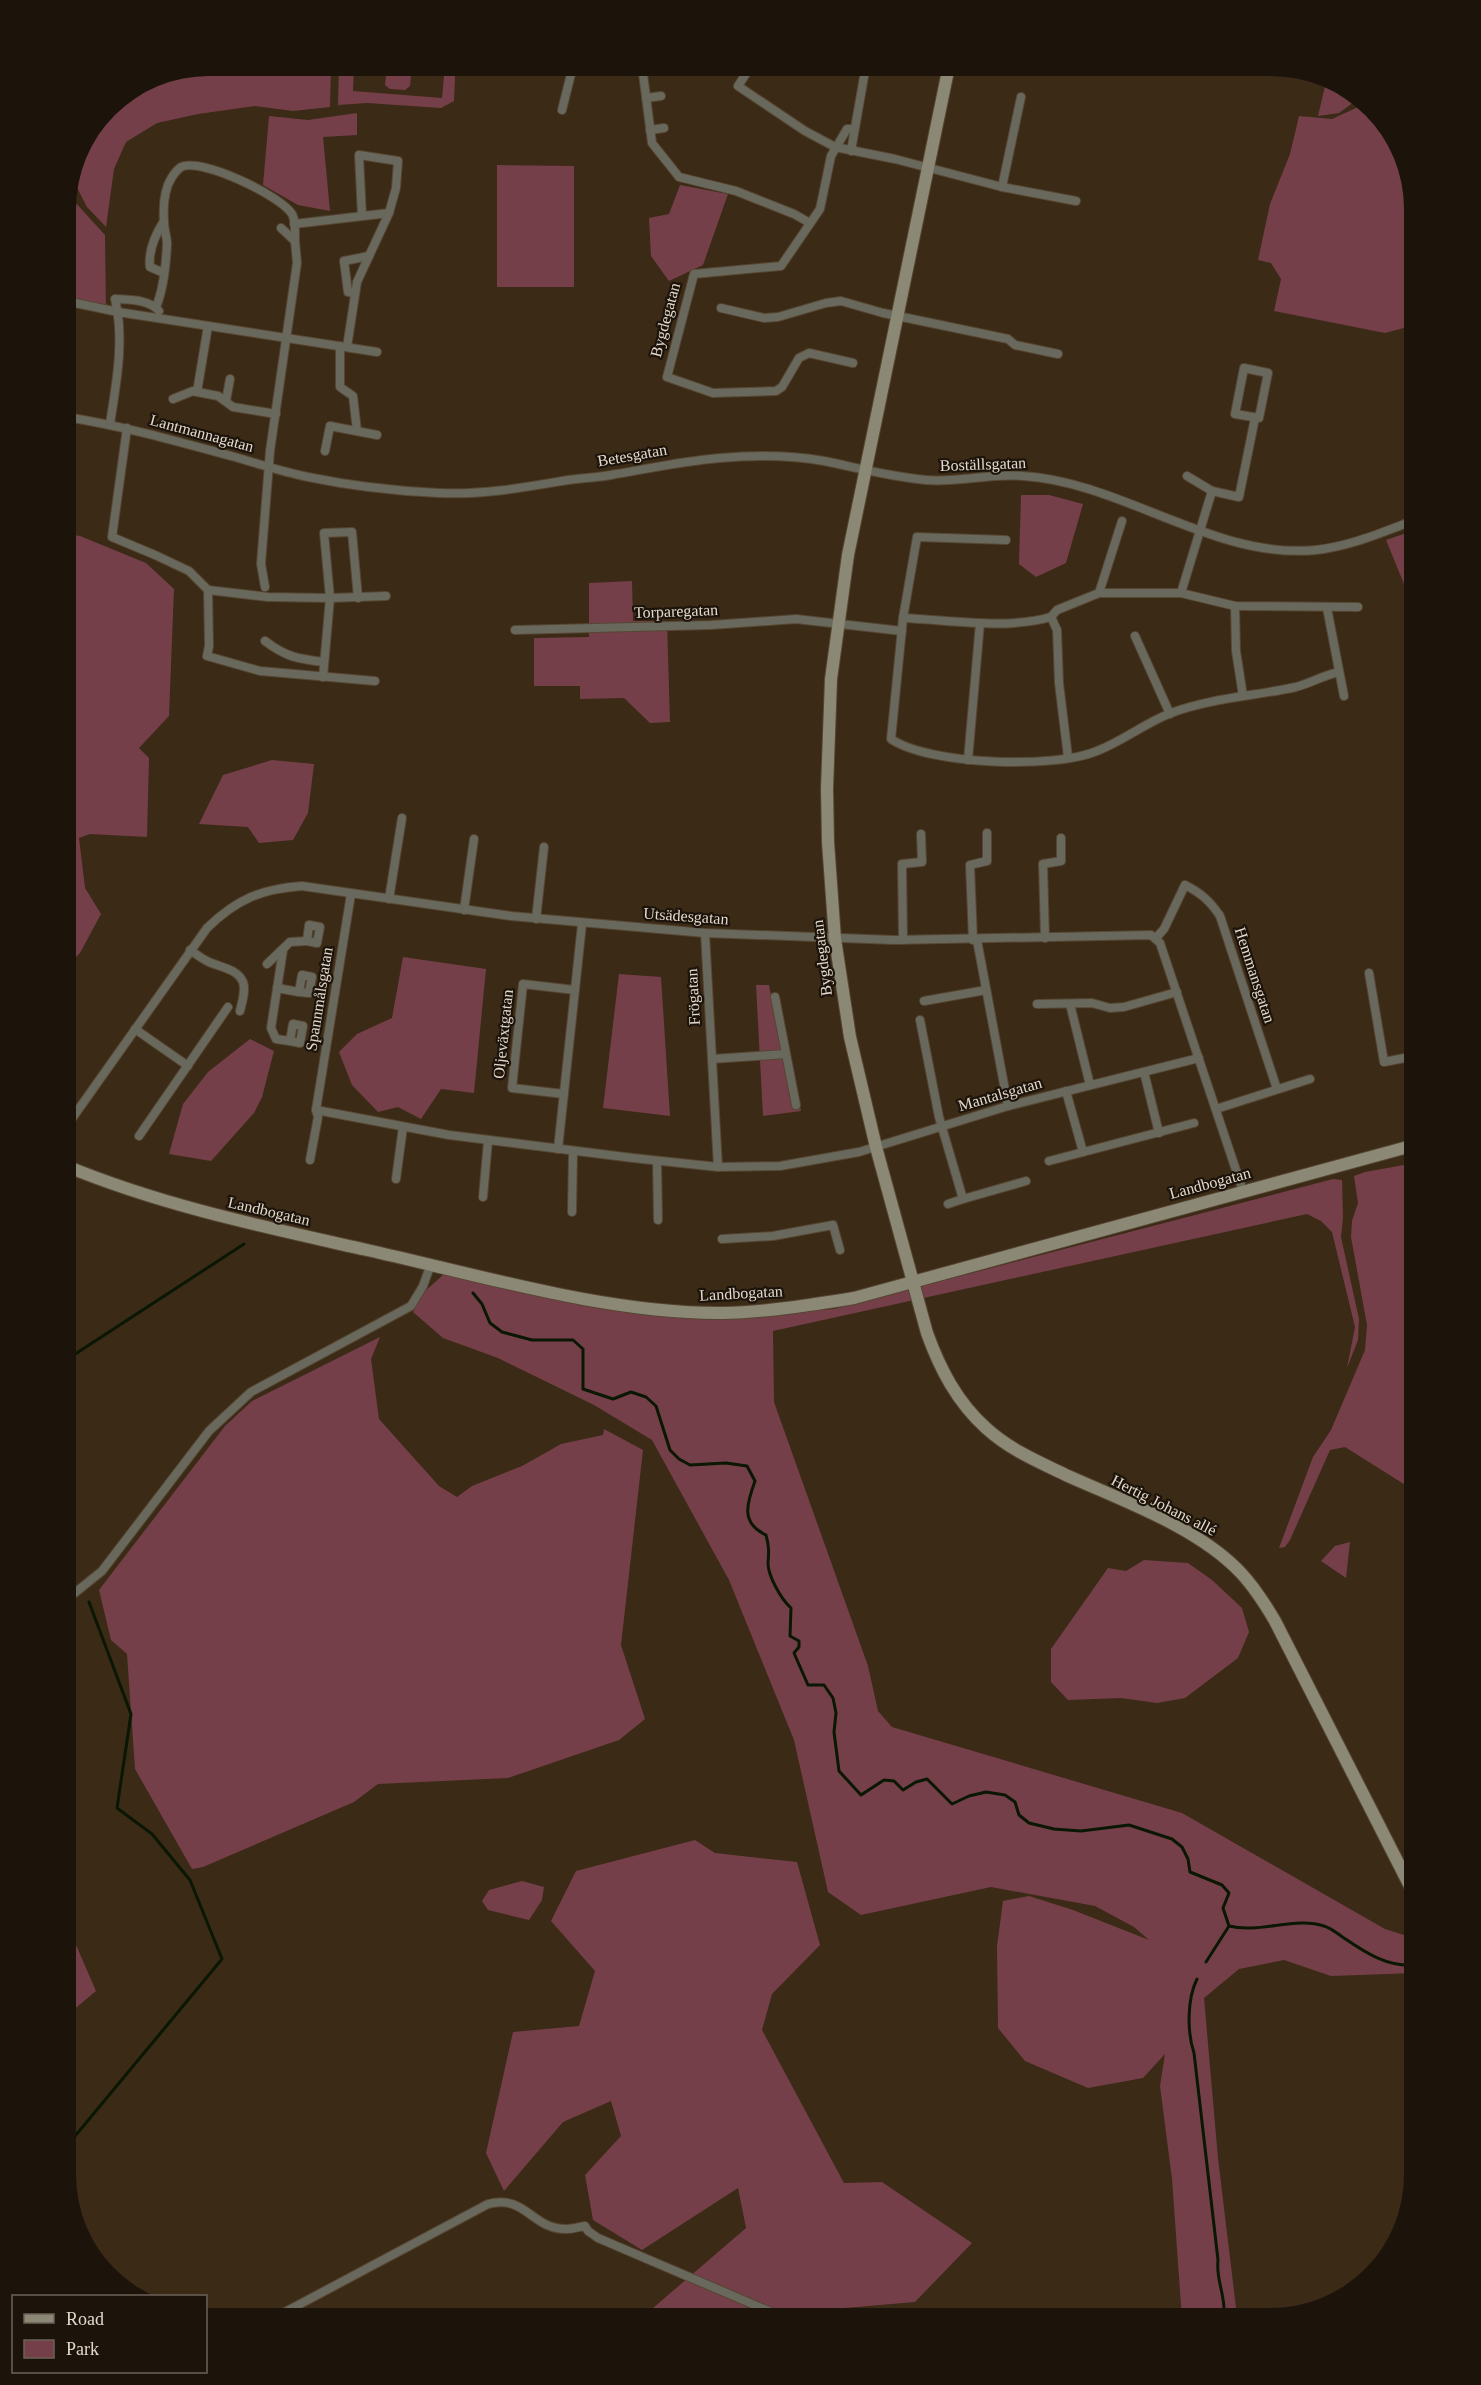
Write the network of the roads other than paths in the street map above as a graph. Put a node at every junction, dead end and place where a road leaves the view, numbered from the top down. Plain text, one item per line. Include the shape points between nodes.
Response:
1 (570, 77) edge
2 (643, 77) edge
3 (744, 77) edge
4 (864, 77) edge
5 (947, 77) edge
6 (661, 96) dead end
7 (1021, 97) dead end
8 (646, 98) junction
9 (562, 110) dead end
10 (664, 128) dead end
11 (854, 129) junction
12 (651, 130) junction
13 (835, 147) junction
14 (851, 151) junction
15 (928, 169) junction
16 (1002, 187) junction
17 (1076, 201) dead end
18 (389, 213) junction
19 (362, 216) junction
20 (164, 221) junction
21 (810, 223) junction
22 (294, 224) junction
23 (281, 228) dead end
24 (295, 241) junction
25 (369, 256) junction
26 (164, 273) junction
27 (354, 293) junction
28 (77, 303) edge
29 (156, 307) junction
30 (721, 308) dead end
31 (118, 312) junction
32 (899, 316) junction
33 (165, 319) junction
34 (208, 326) junction
35 (287, 339) junction
36 (343, 347) junction
37 (377, 352) dead end
38 (1059, 354) dead end
39 (853, 363) dead end
40 (230, 379) dead end
41 (197, 392) junction
42 (173, 399) dead end
43 (226, 401) junction
44 (276, 414) junction
45 (1255, 417) junction
46 (77, 419) edge
47 (110, 424) junction
48 (127, 428) junction
49 (357, 431) junction
50 (377, 435) dead end
51 (325, 452) dead end
52 (268, 467) junction
53 (865, 470) junction
54 (1187, 476) dead end
55 (403, 490) joint
56 (1212, 491) junction
57 (1122, 521) dead end
58 (1404, 524) edge
59 (1202, 530) junction
60 (1006, 540) dead end
61 (265, 587) dead end
62 (208, 590) junction
63 (1099, 593) junction
64 (1181, 593) junction
65 (386, 596) dead end
66 (330, 598) junction
67 (358, 598) junction
68 (1235, 606) junction
69 (1327, 608) junction
70 (1358, 608) dead end
71 (1051, 617) junction
72 (903, 618) junction
73 (837, 623) junction
74 (980, 623) junction
75 (515, 630) dead end
76 (902, 631) junction
77 (1135, 636) dead end
78 (265, 641) dead end
79 (324, 662) junction
80 (1339, 672) junction
81 (323, 677) junction
82 (375, 681) dead end
83 (1243, 696) junction
84 (1344, 696) dead end
85 (1170, 714) junction
86 (1068, 757) junction
87 (968, 760) junction
88 (402, 818) dead end
89 (987, 833) dead end
90 (921, 834) dead end
91 (474, 838) dead end
92 (1061, 838) dead end
93 (544, 847) dead end
94 (351, 894) junction
95 (389, 899) junction
96 (464, 910) junction
97 (536, 919) junction
98 (582, 924) junction
99 (705, 933) junction
100 (1045, 938) junction
101 (1156, 938) junction
102 (835, 939) junction
103 (903, 940) junction
104 (975, 940) junction
105 (307, 942) dead end
106 (190, 950) junction
107 (283, 950) junction
108 (267, 964) dead end
109 (1369, 973) dead end
110 (277, 988) junction
111 (575, 990) junction
112 (986, 990) junction
113 (299, 992) dead end
114 (1177, 992) junction
115 (774, 997) dead end
116 (924, 1001) dead end
117 (1037, 1004) dead end
118 (1070, 1004) junction
119 (228, 1007) dead end
120 (240, 1011) dead end
121 (920, 1020) dead end
122 (135, 1029) junction
123 (290, 1041) dead end
124 (786, 1054) junction
125 (1199, 1058) junction
126 (1404, 1058) edge
127 (712, 1059) junction
128 (188, 1066) junction
129 (1143, 1072) junction
130 (1310, 1078) dead end
131 (1090, 1085) junction
132 (1277, 1089) junction
133 (1066, 1091) junction
134 (564, 1094) junction
135 (796, 1105) dead end
136 (1008, 1106) junction
137 (1216, 1109) junction
138 (316, 1110) junction
139 (77, 1111) edge
140 (1194, 1123) dead end
141 (941, 1126) junction
142 (403, 1128) junction
143 (1159, 1132) junction
144 (139, 1136) dead end
145 (488, 1141) junction
146 (876, 1147) junction
147 (1404, 1148) edge
148 (558, 1149) junction
149 (573, 1150) junction
150 (1083, 1152) junction
151 (310, 1160) dead end
152 (657, 1161) junction
153 (1049, 1161) dead end
154 (718, 1167) junction
155 (77, 1171) edge
156 (396, 1179) dead end
157 (1026, 1181) dead end
158 (1244, 1191) junction
159 (483, 1197) dead end
160 (963, 1199) junction
161 (948, 1204) dead end
162 (572, 1212) dead end
163 (658, 1220) dead end
164 (722, 1239) dead end
165 (840, 1250) dead end
166 (431, 1264) junction
167 (913, 1282) junction
168 (77, 1591) edge
169 (1404, 1875) edge
170 (293, 2308) edge
171 (762, 2308) edge

1 - 9 street
2 - 8 street
3 - 13 street via 738,86
4 - 11 street
5 - 15 street, Bygdegatan
6 - 8 street
7 - 16 street
8 - 12 street
10 - 12 street
11 - 13 street via 847,129
11 - 14 street
12 - 21 street via 652,143 679,177 736,191
13 - 14 street
13 - 21 street, Bygdegatan via 820,209
14 - 15 street
15 - 16 street
15 - 32 street, Bygdegatan
16 - 17 street
18 - 19 street
18 - 19 street via 398,161 359,155
18 - 25 street
19 - 22 street
20 - 22 street via 166,189 181,167 190,166 234,177 289,209
20 - 26 street
20 - 26 street via 153,237 150,262 150,267
21 - 39 street, Bygdegatan via 781,266 694,274 667,377 713,393 776,391 799,358 809,353
22 - 24 street, Lantmannagatan
23 - 24 street
24 - 35 street, Lantmannagatan via 297,263
25 - 27 street
25 - 27 street via 344,261 348,292
26 - 29 street
27 - 36 street
28 - 31 street
29 - 31 street via 143,301 115,299
29 - 33 street
30 - 32 street via 764,318 841,301
31 - 33 street
31 - 47 street via 118,380
32 - 38 street
32 - 53 street, Bygdegatan
33 - 34 street
34 - 35 street
34 - 41 street
35 - 36 street
35 - 44 street, Lantmannagatan
36 - 37 street
36 - 49 street via 340,387 353,396
40 - 43 street
41 - 42 street, Lantmannagatan
41 - 43 street, Lantmannagatan
43 - 44 street, Lantmannagatan via 233,407
44 - 52 street, Lantmannagatan
45 - 45 street via 1259,418 1268,373 1244,368 1235,414
45 - 56 street via 1239,497
46 - 47 street, Lantmannagatan
47 - 48 street, Lantmannagatan
48 - 52 street, Lantmannagatan
48 - 62 street, Lantmannagatan via 112,537 189,571
49 - 50 street
49 - 51 street via 330,426
52 - 55 street, Lantmannagatan via 341,484
52 - 61 street, Lantmannagatan via 261,564
53 - 55 street, Betesgatan via 793,457 724,457 480,493
53 - 59 street, Boställsgatan via 928,480 1021,475 1059,481 1098,491
53 - 73 street, Bygdegatan
54 - 56 street
56 - 59 street
57 - 63 street
58 - 59 street, Boställsgatan via 1337,546 1298,551 1260,548
59 - 64 street
60 - 72 street via 916,537
62 - 66 street via 268,597
62 - 81 street via 207,656 260,671
63 - 64 street
63 - 71 street via 1057,610
64 - 68 street
65 - 67 street
66 - 67 street
66 - 67 street via 324,533 352,532
66 - 79 street
68 - 69 street
68 - 83 street
69 - 70 street
69 - 80 street
71 - 74 street
71 - 86 street via 1057,630
72 - 74 street
72 - 76 street
73 - 75 street, Torparegatan via 796,619
73 - 76 street
73 - 102 street, Bygdegatan via 827,789
74 - 87 street
76 - 87 street via 891,739 939,756
77 - 85 street
78 - 79 street via 296,659
79 - 81 street
80 - 83 street via 1299,686
80 - 84 street
81 - 82 street
83 - 85 street
85 - 86 street via 1095,752
86 - 87 street via 1026,762
88 - 95 street
89 - 104 street via 987,861 970,865
90 - 103 street via 922,862 902,864
91 - 96 street
92 - 100 street via 1061,861 1043,864
93 - 97 street
94 - 95 street, Utsädesgatan
94 - 106 street, Utsädesgatan via 302,886 260,892 220,915
94 - 138 street, Spannmålsgatan
95 - 96 street, Utsädesgatan
96 - 97 street, Utsädesgatan
97 - 98 street, Utsädesgatan
98 - 99 street, Utsädesgatan
98 - 111 street
99 - 102 street, Utsädesgatan
99 - 127 street, Frögatan
100 - 101 street via 1145,934
100 - 104 street
101 - 114 street
101 - 132 street, Hemmansgatan via 1164,929 1181,883 1210,902 1220,916
102 - 103 street
102 - 146 street, Bygdegatan via 850,1037
103 - 104 street
104 - 112 street
105 - 107 street via 290,942
106 - 120 street via 238,975 244,991
106 - 122 street, Utsädesgatan
107 - 108 street
107 - 110 street
109 - 126 street via 1380,1063
110 - 113 street
110 - 123 street via 272,1033 276,1039
111 - 134 street
111 - 134 street, Oljeväxtgatan via 524,984 513,1076 512,1088
112 - 116 street
112 - 136 street
114 - 118 street via 1124,1007
114 - 125 street
115 - 124 street
117 - 118 street
118 - 131 street
119 - 128 street
121 - 141 street, Mantalsgatan
122 - 128 street
122 - 139 street, Utsädesgatan
124 - 127 street
124 - 135 street
125 - 129 street, Mantalsgatan
125 - 137 street
127 - 154 street, Frögatan
128 - 144 street
129 - 131 street, Mantalsgatan
129 - 143 street
130 - 132 street
131 - 133 street, Mantalsgatan
132 - 137 street
133 - 136 street, Mantalsgatan
133 - 150 street, Mantalsgatan
134 - 148 street
136 - 141 street, Mantalsgatan
137 - 158 street
138 - 142 street
138 - 151 street, Spannmålsgatan
140 - 143 street
141 - 146 street, Mantalsgatan
141 - 160 street, Mantalsgatan
142 - 145 street
142 - 156 street
143 - 150 street
145 - 148 street
145 - 159 street
146 - 154 street via 780,1166
146 - 167 street, Bygdegatan
147 - 158 street, Landbogatan
148 - 149 street
149 - 152 street
149 - 162 street
150 - 153 street
152 - 154 street
152 - 163 street
155 - 166 street, Landbogatan via 175,1205
157 - 160 street
158 - 167 street, Landbogatan
160 - 161 street
164 - 165 street via 773,1236 833,1225
166 - 167 street, Landbogatan via 585,1299 688,1312 724,1313 806,1305 854,1298
166 - 168 street via 411,1306 251,1392 209,1431 102,1571
167 - 169 street, Hertig Johans allé via 937,1360 967,1409 986,1428 1028,1458 1200,1539 1241,1572 1260,1595
170 - 171 street via 488,2204 504,2201 517,2205 544,2224 569,2230 585,2226 598,2238

